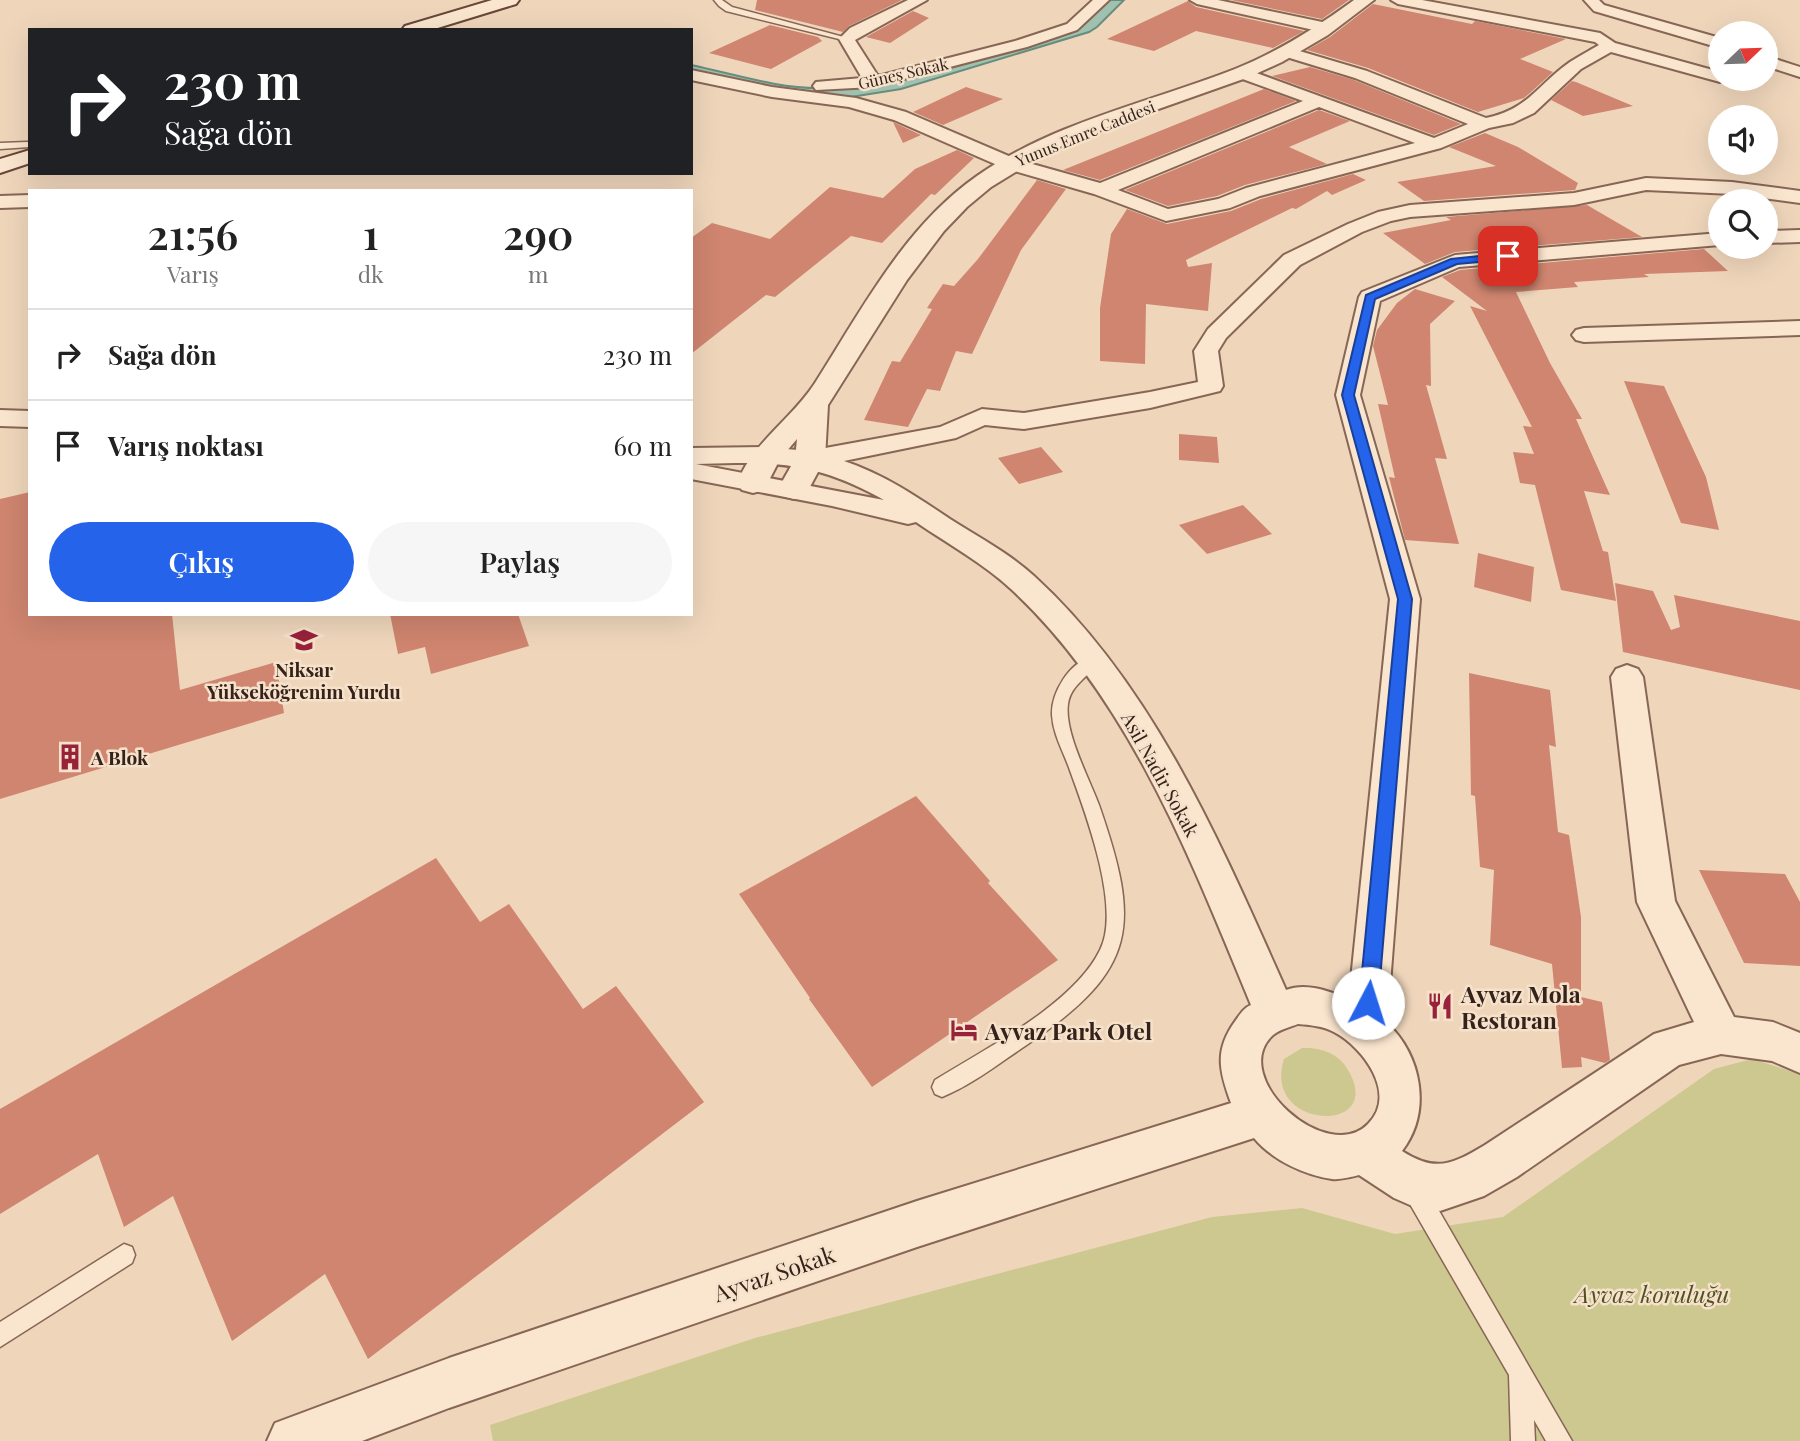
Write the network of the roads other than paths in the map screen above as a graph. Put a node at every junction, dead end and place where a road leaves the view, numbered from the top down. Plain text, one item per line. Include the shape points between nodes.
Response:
1 (719, 0) edge
2 (1102, 0) edge
3 (1197, 0) edge
4 (1366, 0) edge
5 (1398, 0) edge
6 (915, 1) edge
7 (519, 2) edge
8 (1595, 4) edge
9 (419, 28) edge
10 (448, 28) edge
11 (1327, 28) junction
12 (847, 39) junction
13 (1708, 39) edge
14 (1604, 42) junction
15 (1286, 52) junction
16 (693, 62) edge
17 (1778, 67) edge
18 (1800, 72) edge
19 (1243, 73) junction
20 (1708, 73) edge
21 (693, 75) edge
22 (873, 82) junction
23 (1318, 101) junction
24 (1484, 124) junction
25 (1434, 144) junction
26 (1011, 163) junction
27 (1101, 190) junction
28 (1800, 197) edge
29 (28, 201) edge
30 (0, 202) edge
31 (1708, 240) edge
32 (1800, 328) edge
33 (1584, 335) dead end
34 (815, 407) junction
35 (0, 418) edge
36 (28, 419) edge
37 (693, 456) edge
38 (765, 456) junction
39 (810, 459) junction
40 (693, 471) edge
41 (753, 483) junction
42 (794, 489) junction
43 (934, 521) junction
44 (1091, 662) junction
45 (1628, 677) dead end
46 (1274, 1010) junction
47 (1366, 1030) junction
48 (1721, 1035) junction
49 (1800, 1053) edge
50 (942, 1087) dead end
51 (1259, 1115) junction
52 (1365, 1153) junction
53 (1410, 1182) junction
54 (124, 1255) dead end
55 (0, 1335) edge
56 (1521, 1373) junction
57 (293, 1441) edge
58 (1523, 1441) edge
59 (1560, 1441) edge

1 - 12 lane via 729,9
2 - 22 street, Güneş Sokak via 1063,30
3 - 11 street
4 - 11 street, Yunus Emre Caddesi
5 - 14 street
6 - 12 street
7 - 9 street
7 - 10 street
8 - 13 street
8 - 14 street via 1593,12
11 - 15 street, Yunus Emre Caddesi
12 - 22 street
14 - 20 street
14 - 24 street via 1528,109
15 - 19 street, Yunus Emre Caddesi
15 - 24 street via 1361,74
16 - 22 street, Güneş Sokak via 801,84
17 - 18 street
19 - 23 street
19 - 26 street, Yunus Emre Caddesi via 1088,129
21 - 26 street via 850,102 900,116
23 - 25 street
23 - 27 street
24 - 25 street
25 - 27 street via 1223,204 1166,215
26 - 27 street
26 - 34 street, Yunus Emre Caddesi via 938,223 902,269
28 - 39 street via 1646,184 1574,199 1385,216 1292,260 1273,278 1216,334 1206,351 1211,386 1024,421 982,417 947,433
29 - 30 street
31 - 47 street via 1455,261 1370,297 1348,395 1405,599
32 - 33 street
34 - 38 street, Yunus Emre Caddesi
34 - 39 street, Yunus Emre Caddesi
35 - 36 street
37 - 38 street, Asil Nadir Sokak
38 - 39 street, Asil Nadir Sokak
38 - 41 street, Yunus Emre Caddesi
39 - 42 street, Yunus Emre Caddesi
39 - 43 street, Asil Nadir Sokak via 879,486
40 - 41 street, Asil Nadir Sokak
41 - 42 street, Asil Nadir Sokak
42 - 43 street, Asil Nadir Sokak
43 - 44 street, Asil Nadir Sokak via 1022,582
44 - 46 street, Asil Nadir Sokak via 1135,722 1164,776 1222,888
44 - 50 lane via 1069,682 1060,702 1060,721 1111,877 1116,925 1110,951 1064,1007
45 - 48 street via 1656,902
46 - 47 street via 1296,1005 1320,1007 1344,1015
46 - 51 street via 1256,1022 1244,1040 1239,1064 1245,1090
47 - 52 street via 1397,1072 1401,1097 1398,1119 1385,1139
48 - 49 street via 1773,1042
48 - 53 street via 1669,1048 1468,1180 1440,1188
51 - 52 street via 1282,1136 1309,1151 1337,1157
51 - 57 street, Ayvaz Sokak via 918,1224 449,1383
52 - 53 street
53 - 56 lane
54 - 55 lane
56 - 58 lane
56 - 59 lane

